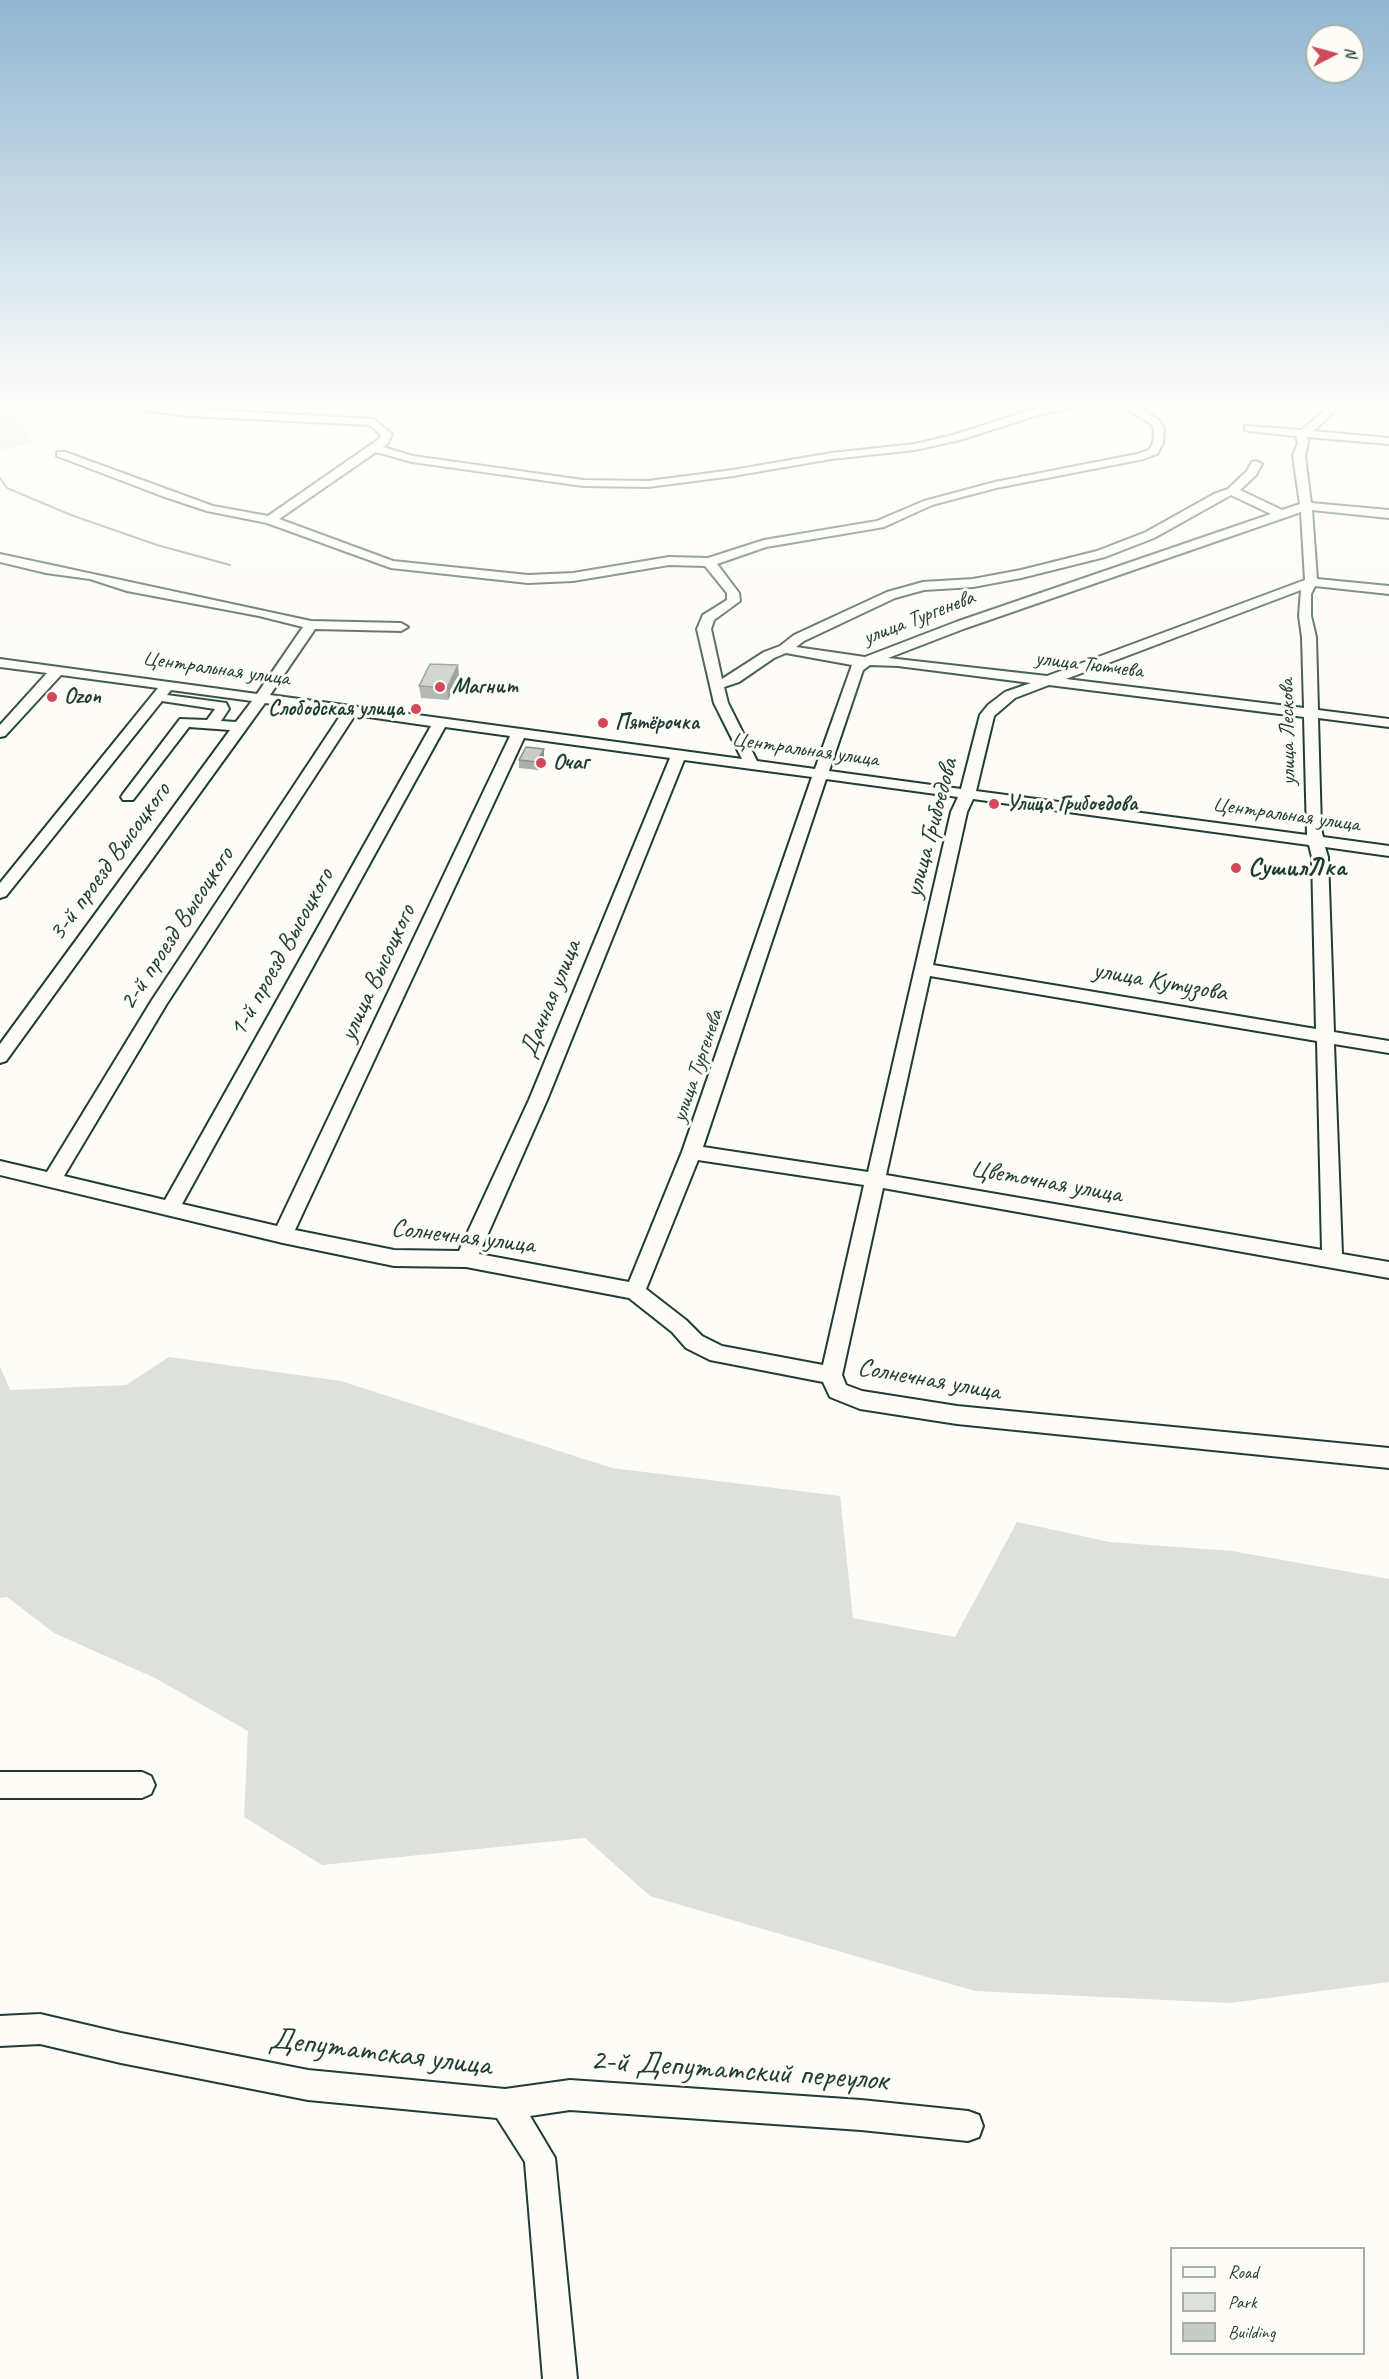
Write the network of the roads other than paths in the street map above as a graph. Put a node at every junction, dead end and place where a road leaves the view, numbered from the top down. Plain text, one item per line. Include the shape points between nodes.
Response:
1 (233, 513) edge
2 (280, 513) edge
3 (905, 513) edge
4 (1188, 513) edge
5 (1284, 513) edge
6 (1306, 513) edge
7 (1281, 514) joint
8 (270, 520) junction
9 (0, 558) edge
10 (709, 562) junction
11 (1311, 582) junction
12 (1389, 591) edge
13 (311, 625) junction
14 (401, 627) dead end
15 (785, 650) junction
16 (867, 661) junction
17 (0, 663) edge
18 (57, 670) junction
19 (1050, 681) junction
20 (717, 685) junction
21 (168, 692) junction
22 (262, 697) junction
23 (351, 710) junction
24 (1310, 715) junction
25 (440, 723) junction
26 (1389, 723) edge
27 (211, 725) junction
28 (239, 727) junction
29 (0, 734) edge
30 (519, 734) junction
31 (679, 755) junction
32 (752, 765) junction
33 (820, 775) junction
34 (967, 795) junction
35 (128, 797) dead end
36 (1315, 842) junction
37 (1389, 851) edge
38 (0, 893) edge
39 (923, 969) junction
40 (1327, 1038) junction
41 (1389, 1047) edge
42 (0, 1057) edge
43 (692, 1152) junction
44 (0, 1168) edge
45 (877, 1179) junction
46 (52, 1180) junction
47 (170, 1208) junction
48 (283, 1235) junction
49 (466, 1259) junction
50 (1332, 1261) junction
51 (1389, 1270) edge
52 (635, 1291) junction
53 (831, 1374) junction
54 (1389, 1458) edge
55 (0, 1785) edge
56 (142, 1785) dead end
57 (0, 2031) edge
58 (505, 2104) junction
59 (968, 2126) dead end
60 (560, 2379) edge

1 - 8 street
2 - 8 street
3 - 10 street via 880,524 764,544
4 - 15 street via 1150,535 1101,554 1011,576 923,586 891,595 799,638
5 - 7 street, улица Тургенева
6 - 11 street, улица Лескова
7 - 16 street, улица Тургенева
8 - 10 street via 391,564 507,578 573,577 669,561
9 - 13 street
10 - 20 street via 733,593 734,601 708,618 704,629
11 - 12 street, улица Грибоедова
11 - 19 street, улица Грибоедова
11 - 24 street, улица Лескова via 1305,594
13 - 14 street
13 - 22 street, 3-й проезд Высоцкого
15 - 16 street, улица Тютчева via 851,662
15 - 20 street
16 - 19 street, улица Тютчева
16 - 33 street, улица Тургенева via 857,668
17 - 18 street, Центральная улица
18 - 21 street, Центральная улица
18 - 29 street
19 - 24 street, улица Тютчева
19 - 34 street, улица Грибоедова via 1010,695 987,715
20 - 32 street via 721,703
21 - 22 street, Центральная улица
21 - 27 street via 221,706
21 - 38 street
22 - 23 street, Центральная улица
22 - 28 street, 3-й проезд Высоцкого
23 - 25 street, Центральная улица
23 - 46 street, 2-й проезд Высоцкого via 158,1004
24 - 26 street, улица Тютчева
24 - 36 street, улица Лескова
25 - 30 street, Центральная улица
25 - 47 street, 1-й проезд Высоцкого
27 - 28 street
27 - 35 street via 185,722
28 - 42 street, 3-й проезд Высоцкого
30 - 31 street, Центральная улица
30 - 48 street, улица Высоцкого
31 - 32 street, Центральная улица
31 - 49 street, Дачная улица via 538,1100
32 - 33 street, Центральная улица
33 - 34 street, Центральная улица
33 - 43 street, улица Тургенева
34 - 36 street, Центральная улица
34 - 39 street, улица Грибоедова via 959,812
36 - 37 street, Центральная улица
36 - 40 street, улица Лескова via 1320,857
39 - 40 street, улица Кутузова
39 - 45 street, улица Грибоедова
40 - 41 street, улица Кутузова
40 - 50 street, улица Лескова
43 - 45 street, Цветочная улица
43 - 52 street, улица Тургенева
44 - 46 street
45 - 50 street, Цветочная улица
45 - 53 street, улица Грибоедова
46 - 47 street
47 - 48 street, Солнечная улица
48 - 49 street, Солнечная улица via 394,1258
49 - 52 street, Солнечная улица
50 - 51 street, Цветочная улица
52 - 53 street, Солнечная улица via 694,1342 718,1354
53 - 54 street, Солнечная улица via 838,1391 861,1401 957,1415
55 - 56 street
57 - 58 street, Депутатская улица via 40,2029 308,2085
58 - 59 street, 2-й Депутатский переулок via 570,2095
58 - 60 street, Депутатская улица via 540,2158

